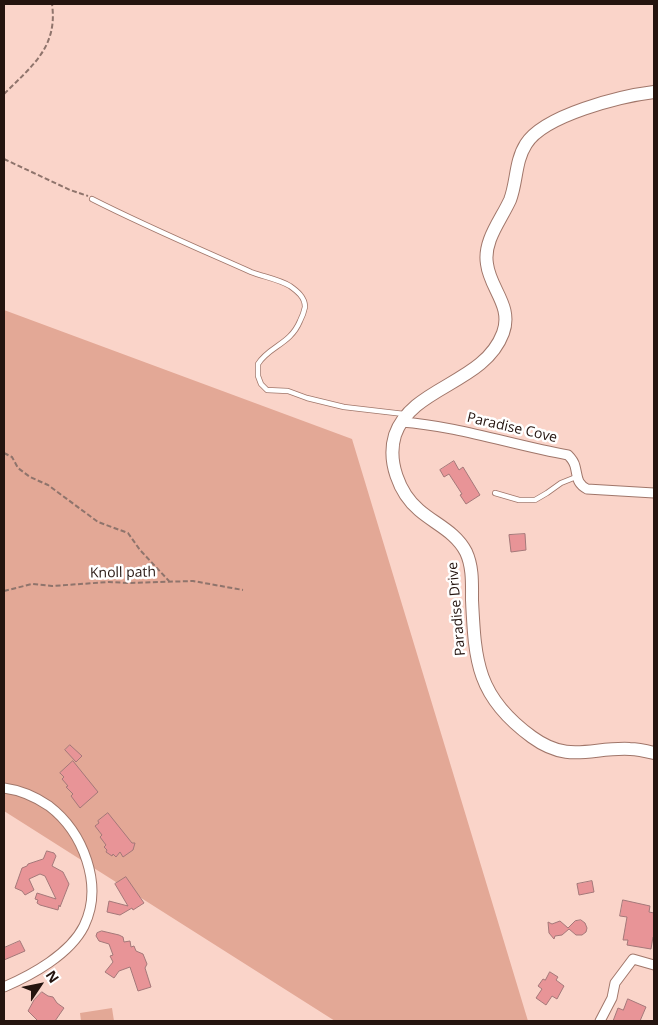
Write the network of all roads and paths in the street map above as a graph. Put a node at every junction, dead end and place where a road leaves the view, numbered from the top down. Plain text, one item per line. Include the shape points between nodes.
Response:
1 (52, 4) edge
2 (654, 92) edge
3 (4, 94) edge
4 (4, 159) edge
5 (92, 199) joint
6 (404, 418) junction
7 (4, 453) edge
8 (576, 477) junction
9 (494, 493) dead end
10 (654, 493) edge
11 (169, 581) junction
12 (243, 590) dead end
13 (4, 591) edge
14 (654, 753) edge
15 (4, 788) edge
16 (654, 965) edge
17 (4, 986) edge
18 (600, 1021) edge

1 - 3 path via 52,32 48,43
2 - 6 street via 627,96 559,119 541,128 526,143 510,200 487,249 488,272 506,316 502,335 483,361 420,403
4 - 5 path
5 - 6 lane via 299,292 304,308 298,326 288,339 258,364 258,376 264,388
6 - 8 street, Paradise Cove via 568,455 575,465
6 - 14 street, Paradise Drive via 392,449 398,479 419,511 456,537 468,557 472,575 476,657 484,682 495,700 525,732 553,749 573,754 630,748
7 - 11 path via 30,477 48,485 98,522 128,533
8 - 9 lane via 535,500 519,500
8 - 10 street via 587,489
11 - 12 path, Knoll path via 193,581
11 - 13 path, Knoll path via 32,584
15 - 17 street via 22,792 49,806 63,820 82,851 92,881 84,926 66,949 37,970
16 - 18 street via 633,959 615,984

